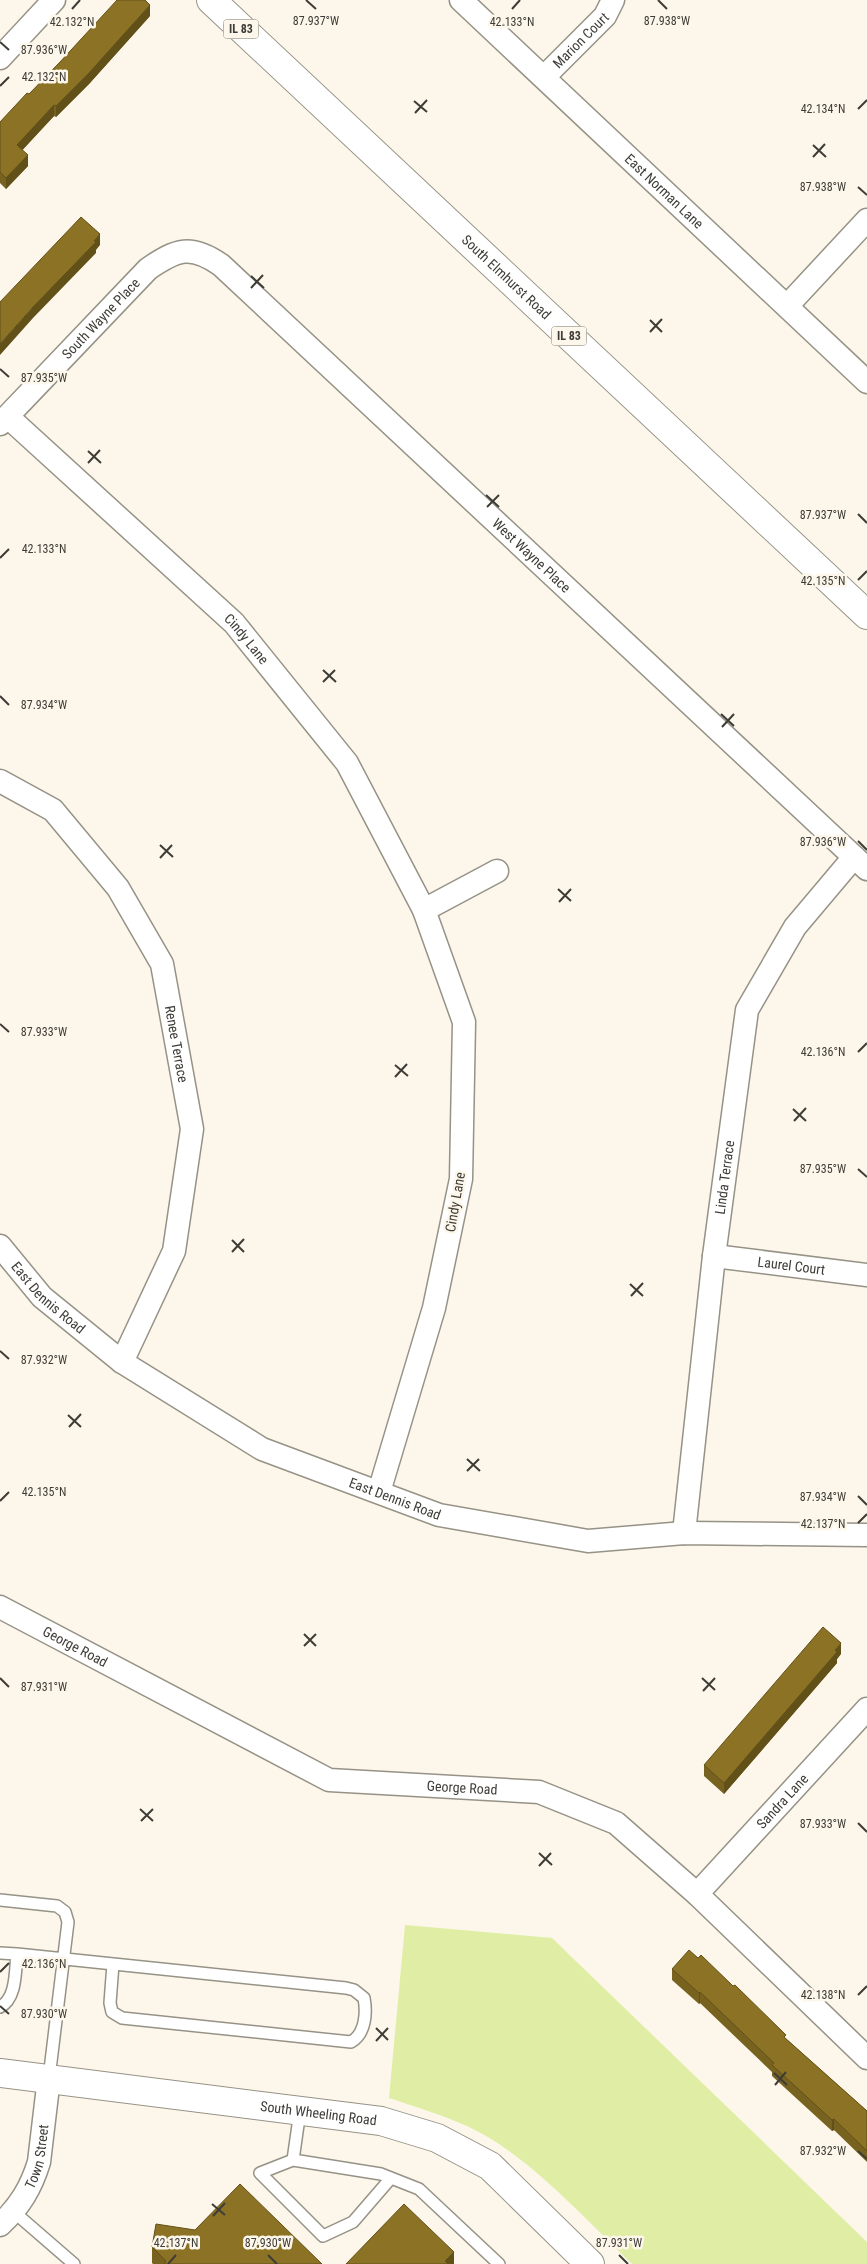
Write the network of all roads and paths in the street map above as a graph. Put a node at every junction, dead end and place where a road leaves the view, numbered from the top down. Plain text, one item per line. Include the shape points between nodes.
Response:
1 (54, 0) edge
2 (211, 0) edge
3 (461, 0) edge
4 (613, 0) edge
5 (0, 58) edge
6 (544, 77) junction
7 (867, 220) edge
8 (191, 250) joint
9 (787, 306) junction
10 (867, 382) edge
11 (4, 420) edge
12 (867, 615) edge
13 (0, 781) edge
14 (861, 863) edge
15 (497, 871) dead end
16 (424, 910) junction
17 (0, 1246) edge
18 (714, 1256) junction
19 (867, 1275) edge
20 (122, 1362) junction
21 (379, 1492) junction
22 (684, 1533) junction
23 (867, 1536) edge
24 (0, 1607) edge
25 (867, 1709) edge
26 (697, 1894) junction
27 (0, 1900) edge
28 (0, 1953) edge
29 (17, 1954) junction
30 (63, 1959) junction
31 (113, 1964) junction
32 (0, 2006) edge
33 (867, 2058) edge
34 (0, 2073) edge
35 (49, 2078) junction
36 (300, 2111) junction
37 (293, 2160) junction
38 (391, 2178) junction
39 (7, 2218) edge
40 (74, 2264) edge
41 (499, 2264) edge
42 (590, 2264) edge

1 - 5 street
2 - 12 main road, South Elmhurst Road / IL 83
3 - 6 street, East Norman Lane
4 - 6 street, Marion Court via 605,16
6 - 9 street, East Norman Lane
7 - 9 street
8 - 11 street, South Wayne Place via 170,254 148,269
8 - 14 street, West Wayne Place via 221,265
9 - 10 street, East Norman Lane
11 - 16 street, Cindy Lane via 234,623 347,763
13 - 20 street, Renee Terrace via 53,810 118,888 162,964 192,1129 174,1251
14 - 18 street, Linda Terrace via 795,927 747,1010
15 - 16 street
16 - 21 street, Cindy Lane via 464,1022 461,1179 434,1308
17 - 20 street, East Dennis Road via 42,1297
18 - 19 street, Laurel Court
18 - 22 street, Linda Terrace
20 - 21 street, East Dennis Road via 262,1449
21 - 22 street, East Dennis Road via 439,1515 588,1541
22 - 23 street, East Dennis Road
24 - 26 street, George Road via 329,1780 539,1792 616,1823
25 - 26 street, Sandra Lane
26 - 33 street, George Road
27 - 30 lane via 56,1906 65,1912 68,1922
28 - 29 lane
29 - 30 lane
29 - 32 lane via 12,1992 8,2001
30 - 31 lane
30 - 35 lane
31 - 31 lane via 354,1990 364,1998 361,2033 351,2042 122,2018 112,2012 110,2003
34 - 35 main road, South Wheeling Road
35 - 36 main road, South Wheeling Road
35 - 39 street, Town Street via 39,2162 30,2190
36 - 37 lane
36 - 42 main road, South Wheeling Road via 381,2121 437,2138 481,2161 490,2166
37 - 38 lane
37 - 38 lane via 260,2173 323,2236 353,2222
38 - 41 lane via 420,2190
39 - 40 lane

